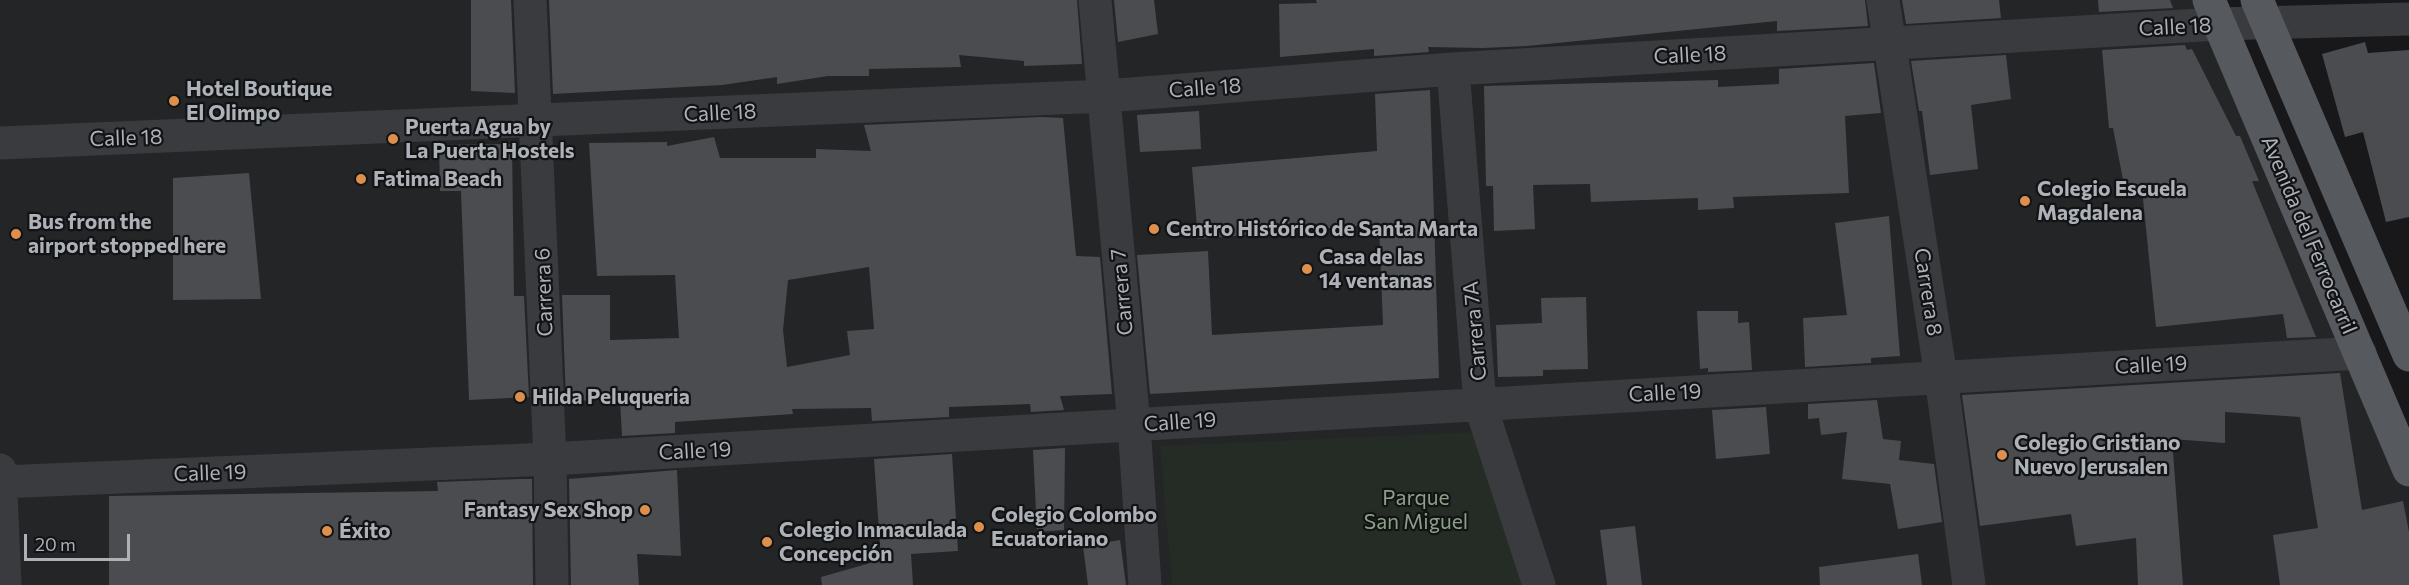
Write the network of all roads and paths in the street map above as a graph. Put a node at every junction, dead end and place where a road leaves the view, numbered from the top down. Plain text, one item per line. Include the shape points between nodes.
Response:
1 (530, 0) edge
2 (1095, 0) edge
3 (1882, 0) edge
4 (2261, 11) edge
5 (2213, 12) edge
6 (2409, 19) edge
7 (1888, 44) junction
8 (1453, 69) junction
9 (1105, 96) junction
10 (537, 121) junction
11 (0, 143) edge
12 (2408, 348) edge
13 (2360, 353) junction
14 (1941, 377) junction
15 (1480, 404) junction
16 (1134, 425) junction
17 (550, 459) junction
18 (0, 470) edge
19 (2409, 470) edge
20 (0, 482) edge
21 (4, 585) edge
22 (552, 585) edge
23 (1145, 585) edge
24 (1539, 585) edge
25 (1969, 585) edge

1 - 10 street, Carrera 6
2 - 9 street, Carrera 7
3 - 7 street, Carrera 8
4 - 5 street, Calle 18
4 - 6 street, Calle 18
4 - 12 main road
5 - 7 street, Calle 18
5 - 13 main road, Avenida del Ferrocarril
7 - 8 street, Calle 18
7 - 14 street, Carrera 8
8 - 9 street, Calle 18
8 - 15 street, Carrera 7A
9 - 10 street, Calle 18
9 - 16 street, Carrera 7
10 - 11 street, Calle 18
10 - 17 street, Carrera 6
13 - 14 street, Calle 19
13 - 19 main road, Avenida del Ferrocarril
14 - 15 street, Calle 19
14 - 25 street, Carrera 8
15 - 16 street, Calle 19
15 - 24 street, Carrera 7A
16 - 17 street, Calle 19
16 - 23 street, Carrera 7
17 - 20 street, Calle 19
17 - 22 street, Carrera 6
18 - 20 street
20 - 21 street

